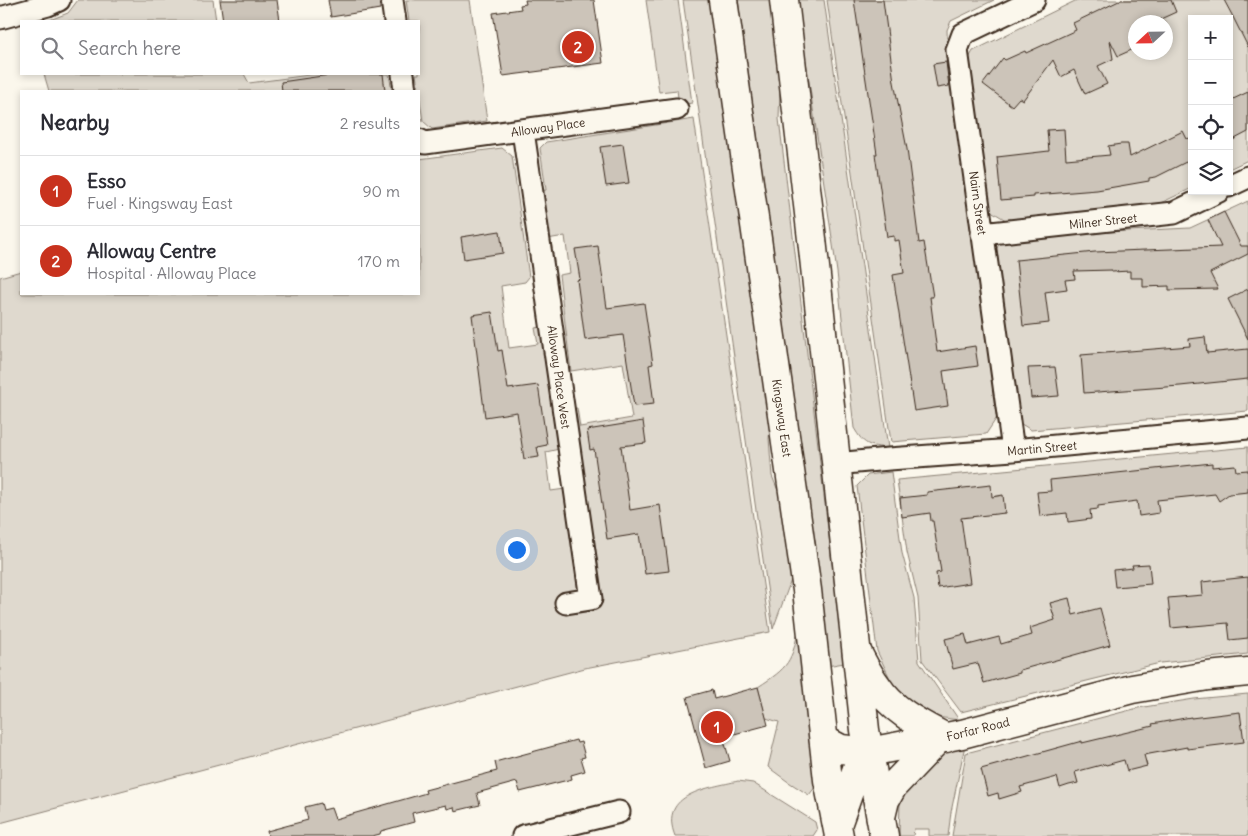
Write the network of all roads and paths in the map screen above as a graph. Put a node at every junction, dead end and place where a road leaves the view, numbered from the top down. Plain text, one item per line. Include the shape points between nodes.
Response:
1 (59, 0) edge
2 (392, 0) edge
3 (723, 0) edge
4 (784, 0) edge
5 (1034, 0) edge
6 (0, 18) edge
7 (396, 20) edge
8 (403, 75) edge
9 (405, 90) edge
10 (677, 108) dead end
11 (523, 131) junction
12 (420, 140) edge
13 (1248, 177) edge
14 (1233, 184) edge
15 (1211, 195) edge
16 (982, 234) junction
17 (1248, 428) edge
18 (1013, 450) junction
19 (835, 464) junction
20 (566, 603) dead end
21 (857, 652) junction
22 (1248, 672) edge
23 (941, 739) junction
24 (824, 740) junction
25 (870, 752) junction
26 (619, 812) dead end
27 (881, 830) edge
28 (836, 833) edge
29 (524, 836) edge

1 - 6 street
2 - 7 street
3 - 24 main road, Kingsway East via 807,590
4 - 19 main road
5 - 16 street, Nairn Street via 964,34 957,50
8 - 9 street
10 - 11 street, Alloway Place
11 - 12 street, Alloway Place via 425,143
11 - 20 street, Alloway Place West via 590,599
13 - 14 street
15 - 16 street, Milner Street via 1174,213
16 - 18 street, Nairn Street
17 - 18 street, Martin Street
18 - 19 street, Martin Street
19 - 21 main road
21 - 23 main road via 877,687 895,707
21 - 25 main road
22 - 23 main road, Forfar Road via 1132,689
23 - 25 main road, Forfar Road
23 - 27 main road via 893,786 885,800
24 - 25 main road, Forfar Road via 841,749
24 - 28 main road, Kingsway East
25 - 27 main road
25 - 28 main road via 858,763
26 - 29 street

